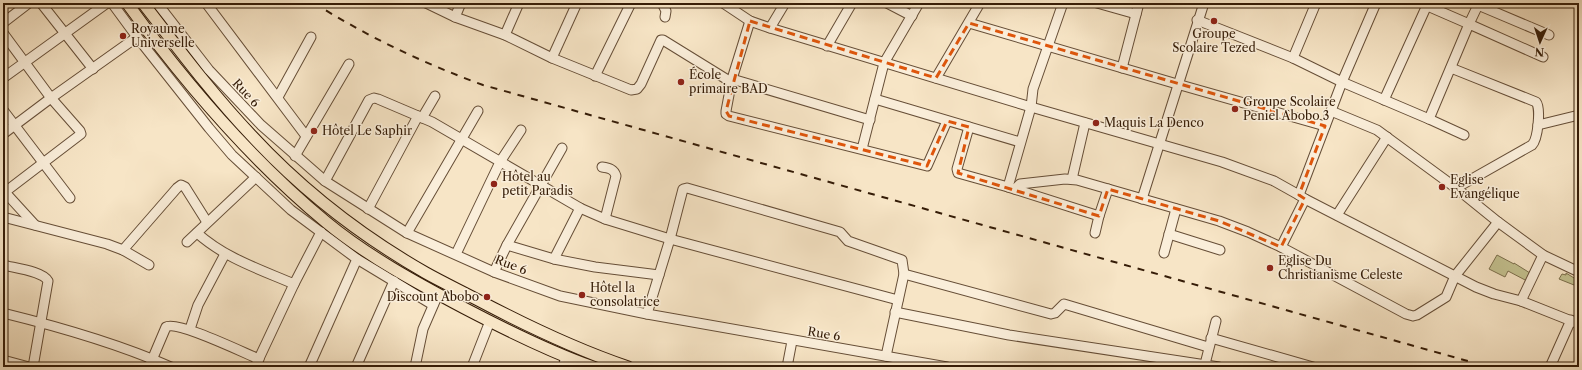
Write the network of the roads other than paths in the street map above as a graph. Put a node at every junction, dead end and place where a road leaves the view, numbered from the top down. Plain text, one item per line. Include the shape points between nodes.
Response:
1 (29, 3) edge
2 (41, 3) edge
3 (108, 3) edge
4 (112, 3) edge
5 (128, 3) edge
6 (143, 3) edge
7 (157, 3) edge
8 (206, 3) edge
9 (426, 3) edge
10 (462, 3) edge
11 (519, 3) edge
12 (577, 3) edge
13 (631, 3) edge
14 (723, 3) edge
15 (785, 3) edge
16 (852, 3) edge
17 (887, 3) edge
18 (919, 3) edge
19 (980, 3) edge
20 (1063, 3) edge
21 (1097, 3) edge
22 (1140, 3) edge
23 (1204, 3) edge
24 (1376, 3) edge
25 (1312, 4) edge
26 (1426, 4) edge
27 (1478, 4) edge
28 (1136, 14) junction
29 (912, 16) junction
30 (455, 17) junction
31 (1197, 20) junction
32 (750, 21) junction
33 (3, 22) edge
34 (969, 23) junction
35 (1470, 24) junction
36 (770, 28) junction
37 (3, 33) edge
38 (66, 34) junction
39 (505, 35) junction
40 (1549, 35) dead end
41 (137, 37) junction
42 (311, 37) dead end
43 (827, 46) junction
44 (1049, 46) junction
45 (1543, 57) dead end
46 (552, 58) junction
47 (1293, 58) junction
48 (884, 62) junction
49 (25, 63) junction
50 (349, 64) dead end
51 (1122, 68) junction
52 (1451, 68) junction
53 (93, 69) junction
54 (596, 76) junction
55 (3, 78) edge
56 (936, 78) junction
57 (732, 80) junction
58 (1342, 82) junction
59 (1177, 84) junction
60 (435, 96) dead end
61 (278, 97) junction
62 (51, 98) junction
63 (875, 99) junction
64 (1384, 100) junction
65 (1031, 107) junction
66 (3, 110) edge
67 (478, 111) dead end
68 (1331, 111) junction
69 (1579, 115) edge
70 (420, 117) junction
71 (1429, 119) junction
72 (870, 120) junction
73 (948, 121) junction
74 (1085, 123) junction
75 (15, 125) junction
76 (1538, 125) junction
77 (1325, 126) junction
78 (969, 127) junction
79 (521, 130) dead end
80 (3, 134) edge
81 (306, 136) junction
82 (1464, 136) dead end
83 (1387, 137) junction
84 (461, 140) junction
85 (1020, 142) junction
86 (1160, 143) junction
87 (562, 148) dead end
88 (862, 149) junction
89 (295, 156) junction
90 (500, 162) junction
91 (43, 163) junction
92 (602, 167) dead end
93 (256, 177) junction
94 (1072, 179) junction
95 (325, 181) junction
96 (540, 184) junction
97 (1011, 188) junction
98 (1456, 188) junction
99 (1108, 189) junction
100 (4, 191) edge
101 (1302, 197) junction
102 (70, 198) dead end
103 (1142, 199) junction
104 (580, 208) junction
105 (368, 209) junction
106 (1176, 209) junction
107 (1337, 215) junction
108 (1099, 216) junction
109 (3, 217) edge
110 (606, 219) junction
111 (207, 222) junction
112 (1498, 222) junction
113 (35, 225) junction
114 (321, 232) junction
115 (197, 233) junction
116 (407, 233) junction
117 (1095, 233) dead end
118 (1169, 234) junction
119 (670, 239) junction
120 (187, 242) dead end
121 (507, 244) junction
122 (1281, 247) junction
123 (123, 250) junction
124 (1220, 250) dead end
125 (1164, 253) dead end
126 (225, 254) junction
127 (456, 254) junction
128 (1543, 255) junction
129 (356, 259) junction
130 (554, 259) junction
131 (3, 265) edge
132 (149, 265) dead end
133 (494, 272) junction
134 (1579, 272) edge
135 (904, 274) junction
136 (659, 275) junction
137 (1456, 276) junction
138 (394, 281) junction
139 (294, 284) junction
140 (438, 294) junction
141 (898, 300) junction
142 (1521, 302) junction
143 (433, 305) junction
144 (895, 312) junction
145 (3, 313) edge
146 (647, 314) junction
147 (490, 321) junction
148 (1216, 321) dead end
149 (41, 322) junction
150 (1575, 322) edge
151 (190, 329) junction
152 (792, 341) junction
153 (1210, 342) junction
154 (886, 356) junction
155 (3, 360) edge
156 (564, 362) edge
157 (150, 363) edge
158 (257, 363) edge
159 (1204, 364) junction
160 (29, 367) edge
161 (33, 367) edge
162 (171, 367) edge
163 (309, 367) edge
164 (356, 367) edge
165 (415, 367) edge
166 (472, 367) edge
167 (593, 367) edge
168 (628, 367) edge
169 (787, 367) edge
170 (947, 367) edge
171 (1220, 367) edge
172 (1313, 367) edge
173 (1550, 367) edge

1 - 33 street
2 - 38 street
3 - 38 street
4 - 41 street
5 - 140 main road via 201,97 231,132 277,178 346,237
6 - 168 main road via 211,90 252,136 307,189 339,215 426,273 530,328
7 - 89 street, Rue 6 via 238,103
8 - 61 street
9 - 30 street
10 - 30 street
11 - 39 street
12 - 46 street
13 - 54 street
14 - 32 street
15 - 36 street
16 - 43 street
17 - 29 street
18 - 29 street
19 - 34 street
20 - 44 street
21 - 28 street
22 - 28 street
23 - 31 street
24 - 58 street
25 - 47 street
26 - 35 street
26 - 64 street
27 - 35 street
27 - 40 street
28 - 51 street
29 - 48 street
30 - 39 street
31 - 47 street
31 - 59 street
32 - 36 street
32 - 57 street
34 - 44 street
34 - 56 street
35 - 45 street
35 - 52 street
36 - 43 street
37 - 49 street
38 - 49 street
38 - 53 street
39 - 46 street
41 - 53 street
41 - 93 street via 208,128
42 - 61 street
43 - 48 street
44 - 51 street
44 - 65 street via 1033,89
46 - 54 street
47 - 58 street
48 - 56 street
48 - 63 street
49 - 55 street
49 - 62 street
50 - 81 street
51 - 59 street
52 - 71 street
52 - 76 street via 1536,102 1539,106
53 - 62 street
54 - 57 street via 631,90 637,89 659,41 663,40
56 - 65 street
57 - 72 street
57 - 88 street via 726,111 729,116
58 - 64 street
58 - 68 street
59 - 77 street
59 - 86 street
60 - 70 street
61 - 81 street
62 - 75 street
62 - 91 street via 81,134
63 - 72 street
63 - 73 street
64 - 71 street
65 - 74 street
65 - 85 street
66 - 75 street
67 - 84 street
68 - 77 street
68 - 83 street
69 - 76 street
70 - 84 street
70 - 95 street via 378,98 369,100
70 - 105 street
71 - 82 street
72 - 88 street
73 - 78 street
73 - 88 street via 927,166
74 - 86 street
74 - 94 street
75 - 80 street
75 - 91 street
76 - 98 street via 1532,145
77 - 101 street
78 - 85 street
78 - 97 street via 958,174
79 - 90 street
81 - 89 street
83 - 98 street
83 - 107 street
84 - 90 street
84 - 116 street
85 - 97 street
86 - 101 street via 1254,172
86 - 103 street
87 - 96 street
89 - 95 street, Rue 6
90 - 96 street
90 - 127 street
91 - 100 street
91 - 102 street
92 - 110 street via 610,168 616,176
93 - 111 street
93 - 114 street via 291,210
94 - 97 street via 1020,184
94 - 99 street
95 - 105 street, Rue 6
96 - 104 street
96 - 121 street
97 - 108 street
98 - 112 street
99 - 103 street
99 - 108 street
100 - 113 street
101 - 107 street
101 - 122 street
103 - 106 street
104 - 110 street
104 - 130 street
105 - 116 street, Rue 6
106 - 118 street
106 - 122 street via 1219,221
107 - 137 street
108 - 117 street
109 - 113 street
110 - 119 street
111 - 115 street
111 - 123 street via 185,187 181,185
112 - 128 street
112 - 137 street
113 - 123 street
114 - 129 street
114 - 139 street
115 - 120 street
115 - 126 street
116 - 127 street, Rue 6
118 - 124 street
118 - 125 street
119 - 135 street via 682,189 687,188 840,232 848,241 902,260
119 - 136 street
119 - 141 street
121 - 130 street
121 - 133 street
122 - 137 street via 1410,316 1417,315 1444,300
123 - 132 street
126 - 139 street
126 - 151 street via 198,305
127 - 133 street, Rue 6
128 - 134 street
128 - 142 street
129 - 138 street
129 - 163 street
130 - 136 street
131 - 149 street via 41,274 46,278 48,286
133 - 146 street, Rue 6 via 560,296
135 - 141 street
135 - 153 street via 1051,314 1064,304
136 - 146 street
137 - 142 street via 1485,291
138 - 143 street
138 - 164 street
139 - 158 street
140 - 143 street
140 - 147 main road
141 - 144 street
142 - 150 street
143 - 165 street via 422,329
144 - 154 street
144 - 159 street via 1009,335
145 - 149 street
146 - 152 street, Rue 6
147 - 156 main road
147 - 166 street
148 - 153 street
149 - 157 street via 91,337
149 - 161 street
150 - 173 street
151 - 157 street via 168,326
151 - 158 street
152 - 154 street, Rue 6
152 - 169 street
153 - 159 street
153 - 172 street
154 - 170 street, Rue 6
155 - 160 street
156 - 167 main road
157 - 162 street
159 - 171 street

